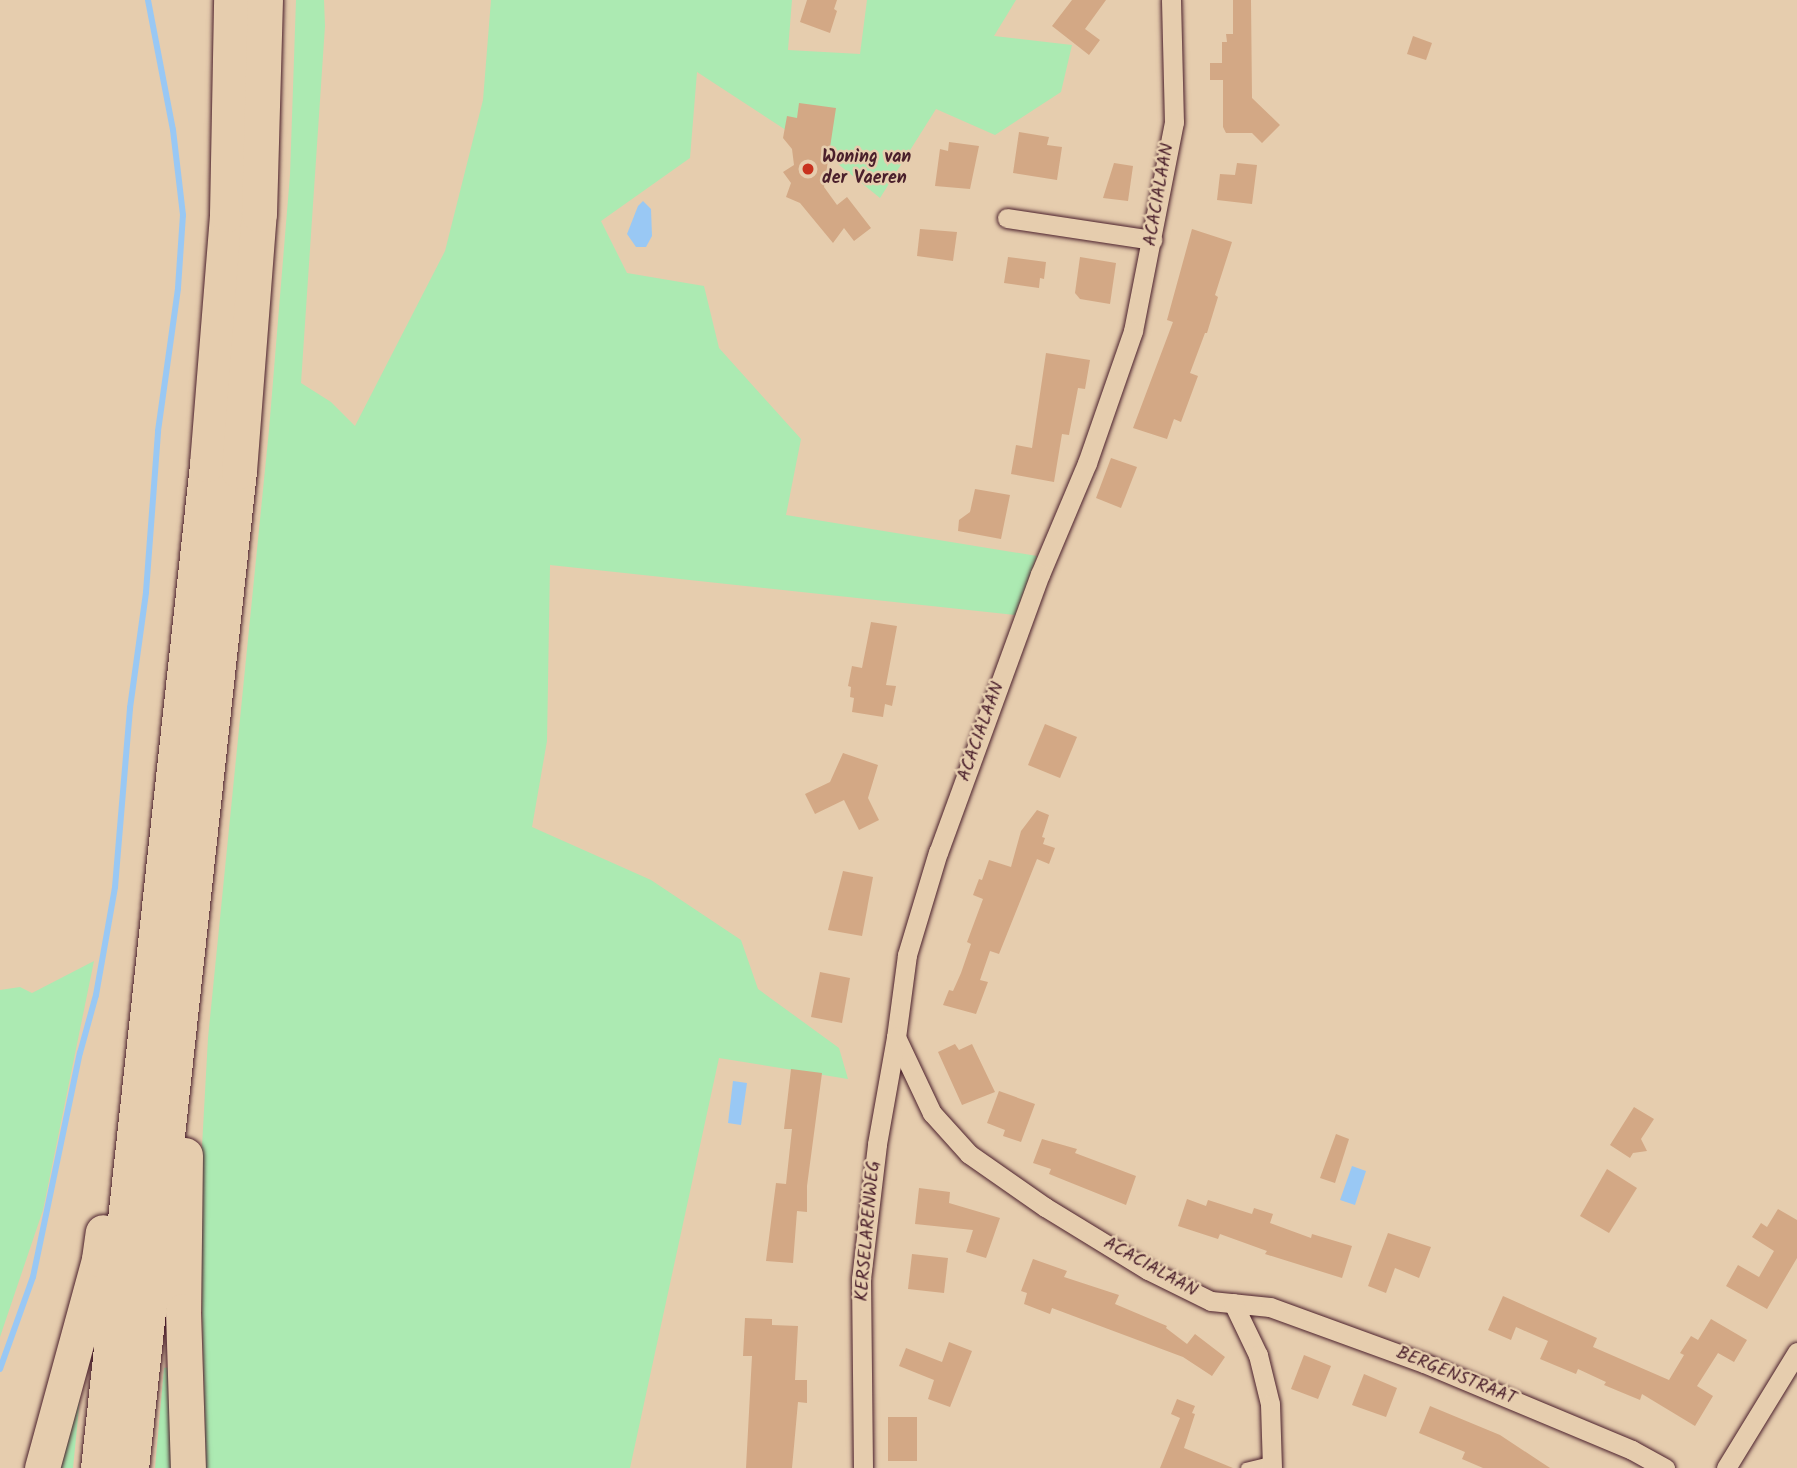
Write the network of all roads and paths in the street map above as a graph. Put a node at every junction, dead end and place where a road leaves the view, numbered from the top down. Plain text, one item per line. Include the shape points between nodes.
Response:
1 (231, 0) edge
2 (265, 0) edge
3 (1171, 0) edge
4 (1007, 218) dead end
5 (1152, 240) junction
6 (896, 1037) junction
7 (144, 1050) junction
8 (173, 1083) junction
9 (1237, 1304) junction
10 (1797, 1352) edge
11 (1271, 1465) edge
12 (42, 1468) edge
13 (98, 1468) edge
14 (131, 1468) edge
15 (188, 1468) edge
16 (863, 1468) edge
17 (1246, 1468) edge
18 (1665, 1468) edge
19 (1726, 1468) edge

1 - 7 highway via 227,214 207,464
2 - 8 highway via 259,201 239,471
3 - 5 street, ACACIALAAN via 1174,122
4 - 5 street
5 - 6 street, ACACIALAAN via 1133,331 1087,463 1040,575 938,852 907,955
6 - 9 street, ACACIALAAN via 932,1113 969,1154 1045,1207 1148,1269 1211,1301
6 - 16 street, KERSELARENWEG via 861,1279
7 - 12 highway via 123,1087 99,1259
7 - 13 highway
8 - 14 highway
8 - 15 highway via 185,1132 183,1311
9 - 11 street via 1258,1355 1270,1404
9 - 18 street, BERGENSTRAAT via 1270,1307 1424,1363
10 - 19 street
11 - 17 lane

